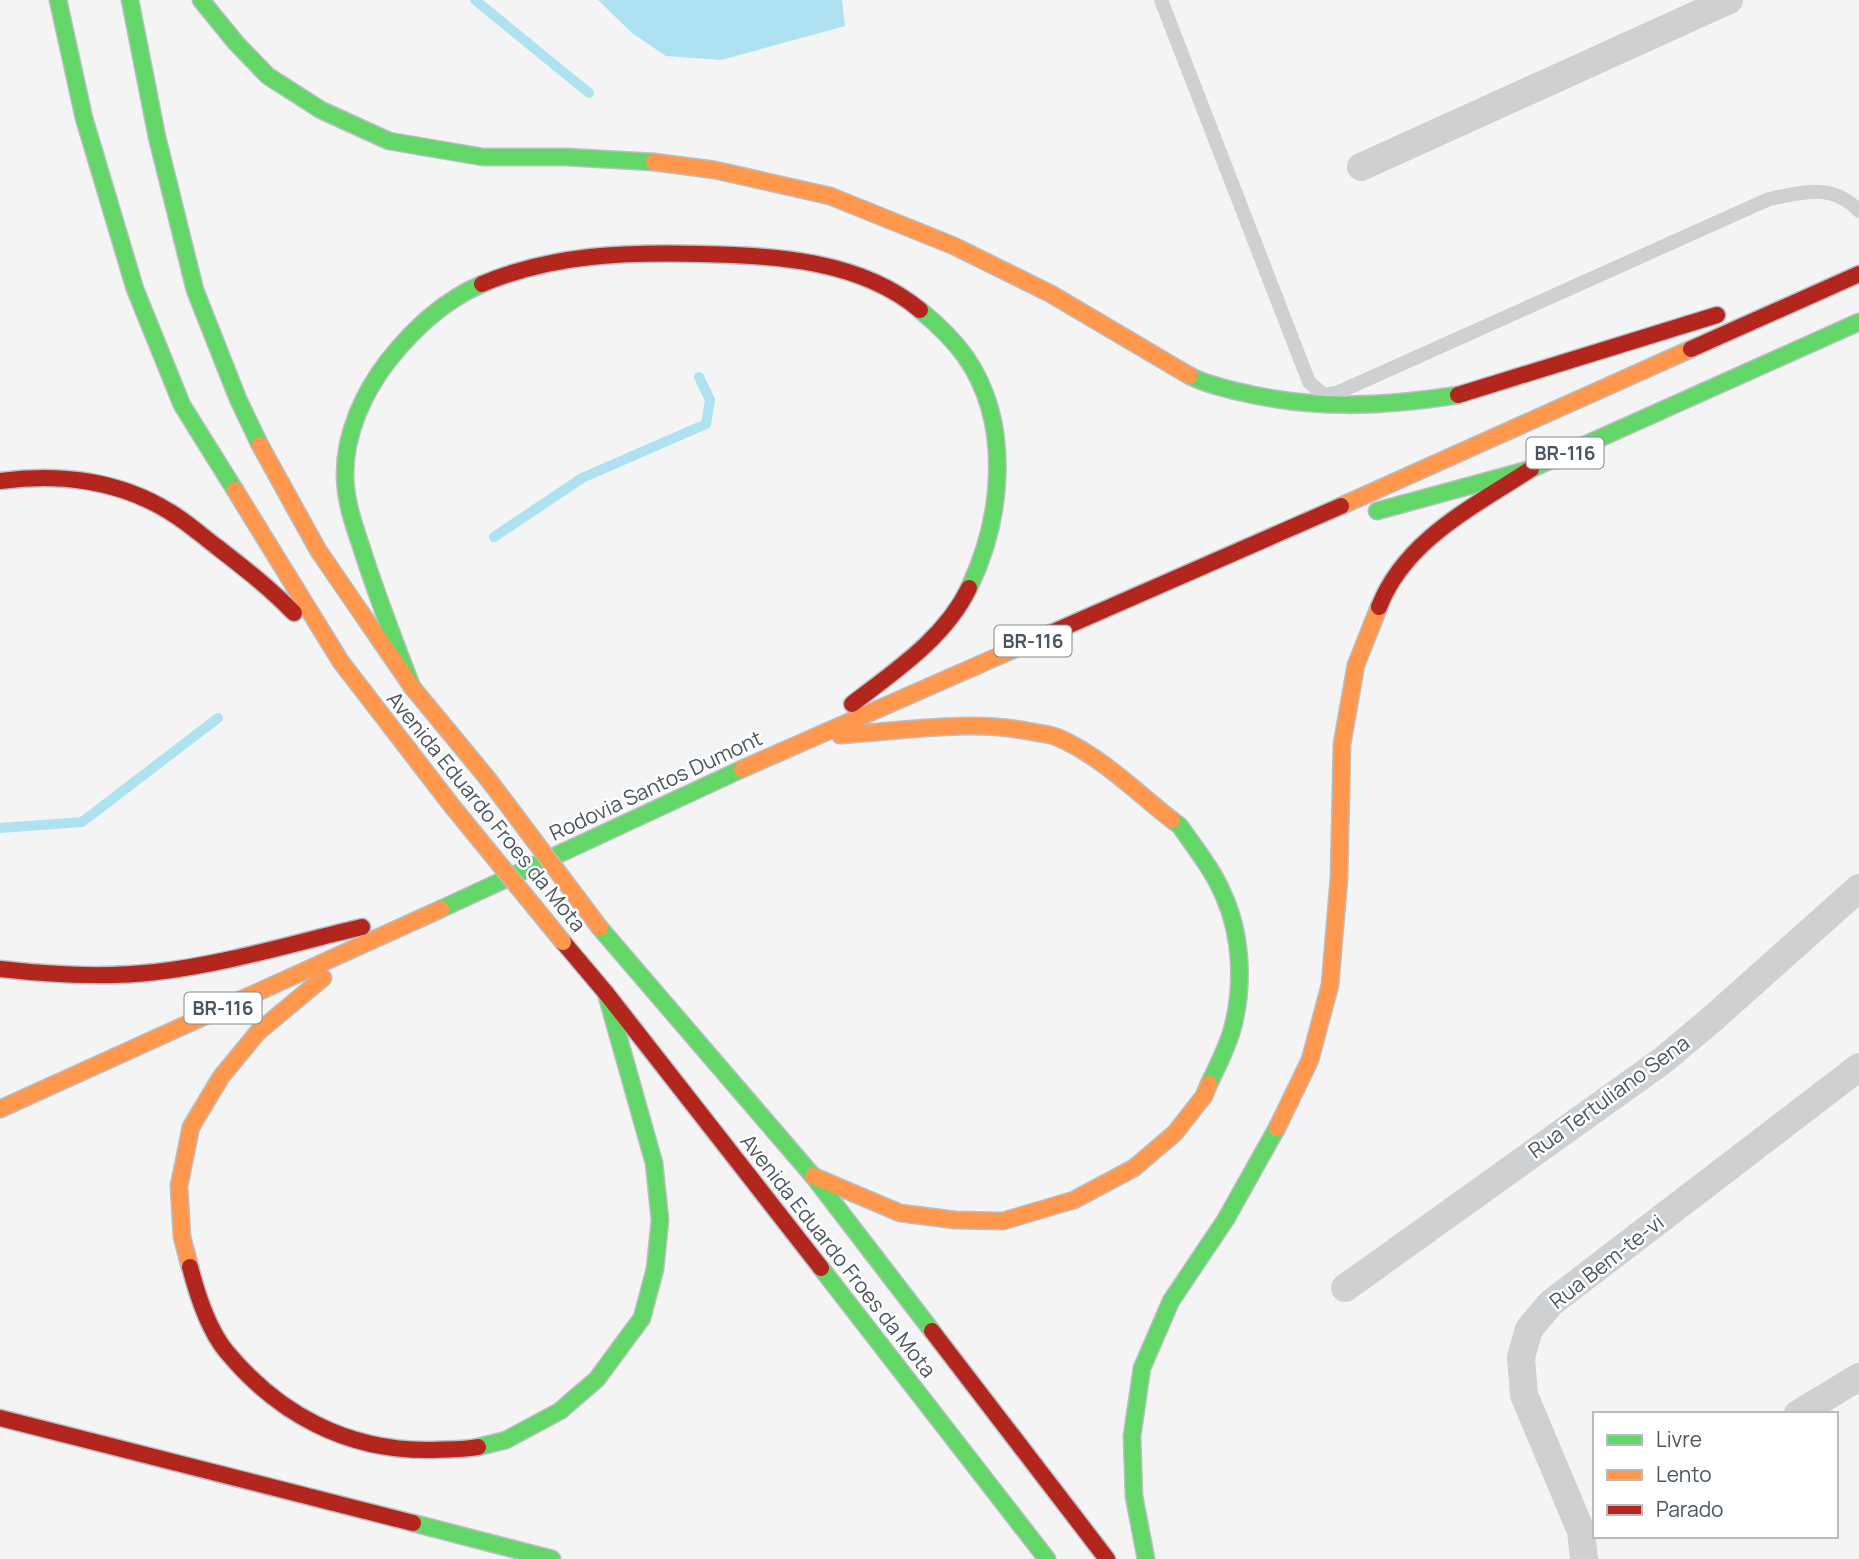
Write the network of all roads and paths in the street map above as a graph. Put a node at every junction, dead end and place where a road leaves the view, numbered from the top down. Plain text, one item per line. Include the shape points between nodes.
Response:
1 (58, 0) edge
2 (130, 0) edge
3 (201, 0) edge
4 (1161, 0) edge
5 (1729, 0) edge
6 (1361, 167) dead end
7 (1859, 211) edge
8 (1852, 277) edge
9 (1859, 322) edge
10 (1531, 469) junction
11 (0, 481) edge
12 (1256, 544) junction
13 (341, 662) junction
14 (412, 687) junction
15 (810, 737) junction
16 (1859, 888) edge
17 (446, 907) junction
18 (0, 969) edge
19 (606, 993) junction
20 (1859, 1068) edge
21 (0, 1109) edge
22 (813, 1176) junction
23 (1345, 1288) dead end
24 (1859, 1377) edge
25 (1801, 1412) edge
26 (0, 1418) edge
27 (1588, 1527) edge
28 (552, 1559) edge
29 (1047, 1559) edge
30 (1107, 1559) edge
31 (1146, 1559) edge
32 (1584, 1559) edge

1 - 13 highway, Avenida Eduardo Froes da Mota via 84,118 135,289 181,405
2 - 14 highway, Avenida Eduardo Froes da Mota via 157,137 195,290 233,388 318,550
3 - 8 highway via 268,76 321,110 389,141 483,157 666,163 830,196 954,246 1027,282 1201,382 1264,398 1310,405 1376,405 1457,395
4 - 7 lane via 1309,382 1324,395 1769,199 1826,192
5 - 6 street
8 - 12 highway
9 - 10 highway, BR-116
10 - 12 highway, BR-116
10 - 31 highway via 1426,539 1388,584 1356,665 1342,744 1339,878 1330,985 1310,1060 1274,1134 1226,1219 1171,1301 1142,1368 1132,1436 1134,1496
11 - 13 highway via 49,475 116,488 157,504 270,587
12 - 15 highway, Rodovia Santos Dumont / BR-116
13 - 19 highway, Avenida Eduardo Froes da Mota, bridge
14 - 15 highway via 370,579 345,487 349,436 362,398 393,352 438,311 472,290 507,273 547,262 619,254 778,257 854,274 891,291 933,321 976,372 997,447 998,486 988,538 957,610 900,666
14 - 22 highway, Avenida Eduardo Froes da Mota, bridge via 600,928
15 - 17 highway, Rodovia Santos Dumont / BR-116
15 - 22 highway via 959,727 1009,727 1058,737 1118,774 1180,826 1223,893 1240,968 1232,1031 1204,1096 1175,1133 1134,1168 1074,1200 1003,1221 955,1220 900,1213
16 - 23 street, Rua Tertuliano Sena via 1662,1061
17 - 18 highway via 176,969 116,974
17 - 19 highway via 323,979 288,1006 258,1032 221,1077 191,1127 179,1186 181,1237 198,1300 224,1349 269,1395 306,1421 363,1444 414,1450 468,1449 506,1440 560,1411 597,1379 642,1318 655,1269 660,1220 654,1163
17 - 21 highway, Rodovia Santos Dumont / BR-116
19 - 29 highway, Avenida Eduardo Froes da Mota
20 - 27 street, Rua Bem-te-vi via 1551,1303 1530,1329 1521,1357 1524,1395
22 - 30 highway, Avenida Eduardo Froes da Mota
24 - 25 street
26 - 28 highway
27 - 32 street, Rua Bem-te-vi

